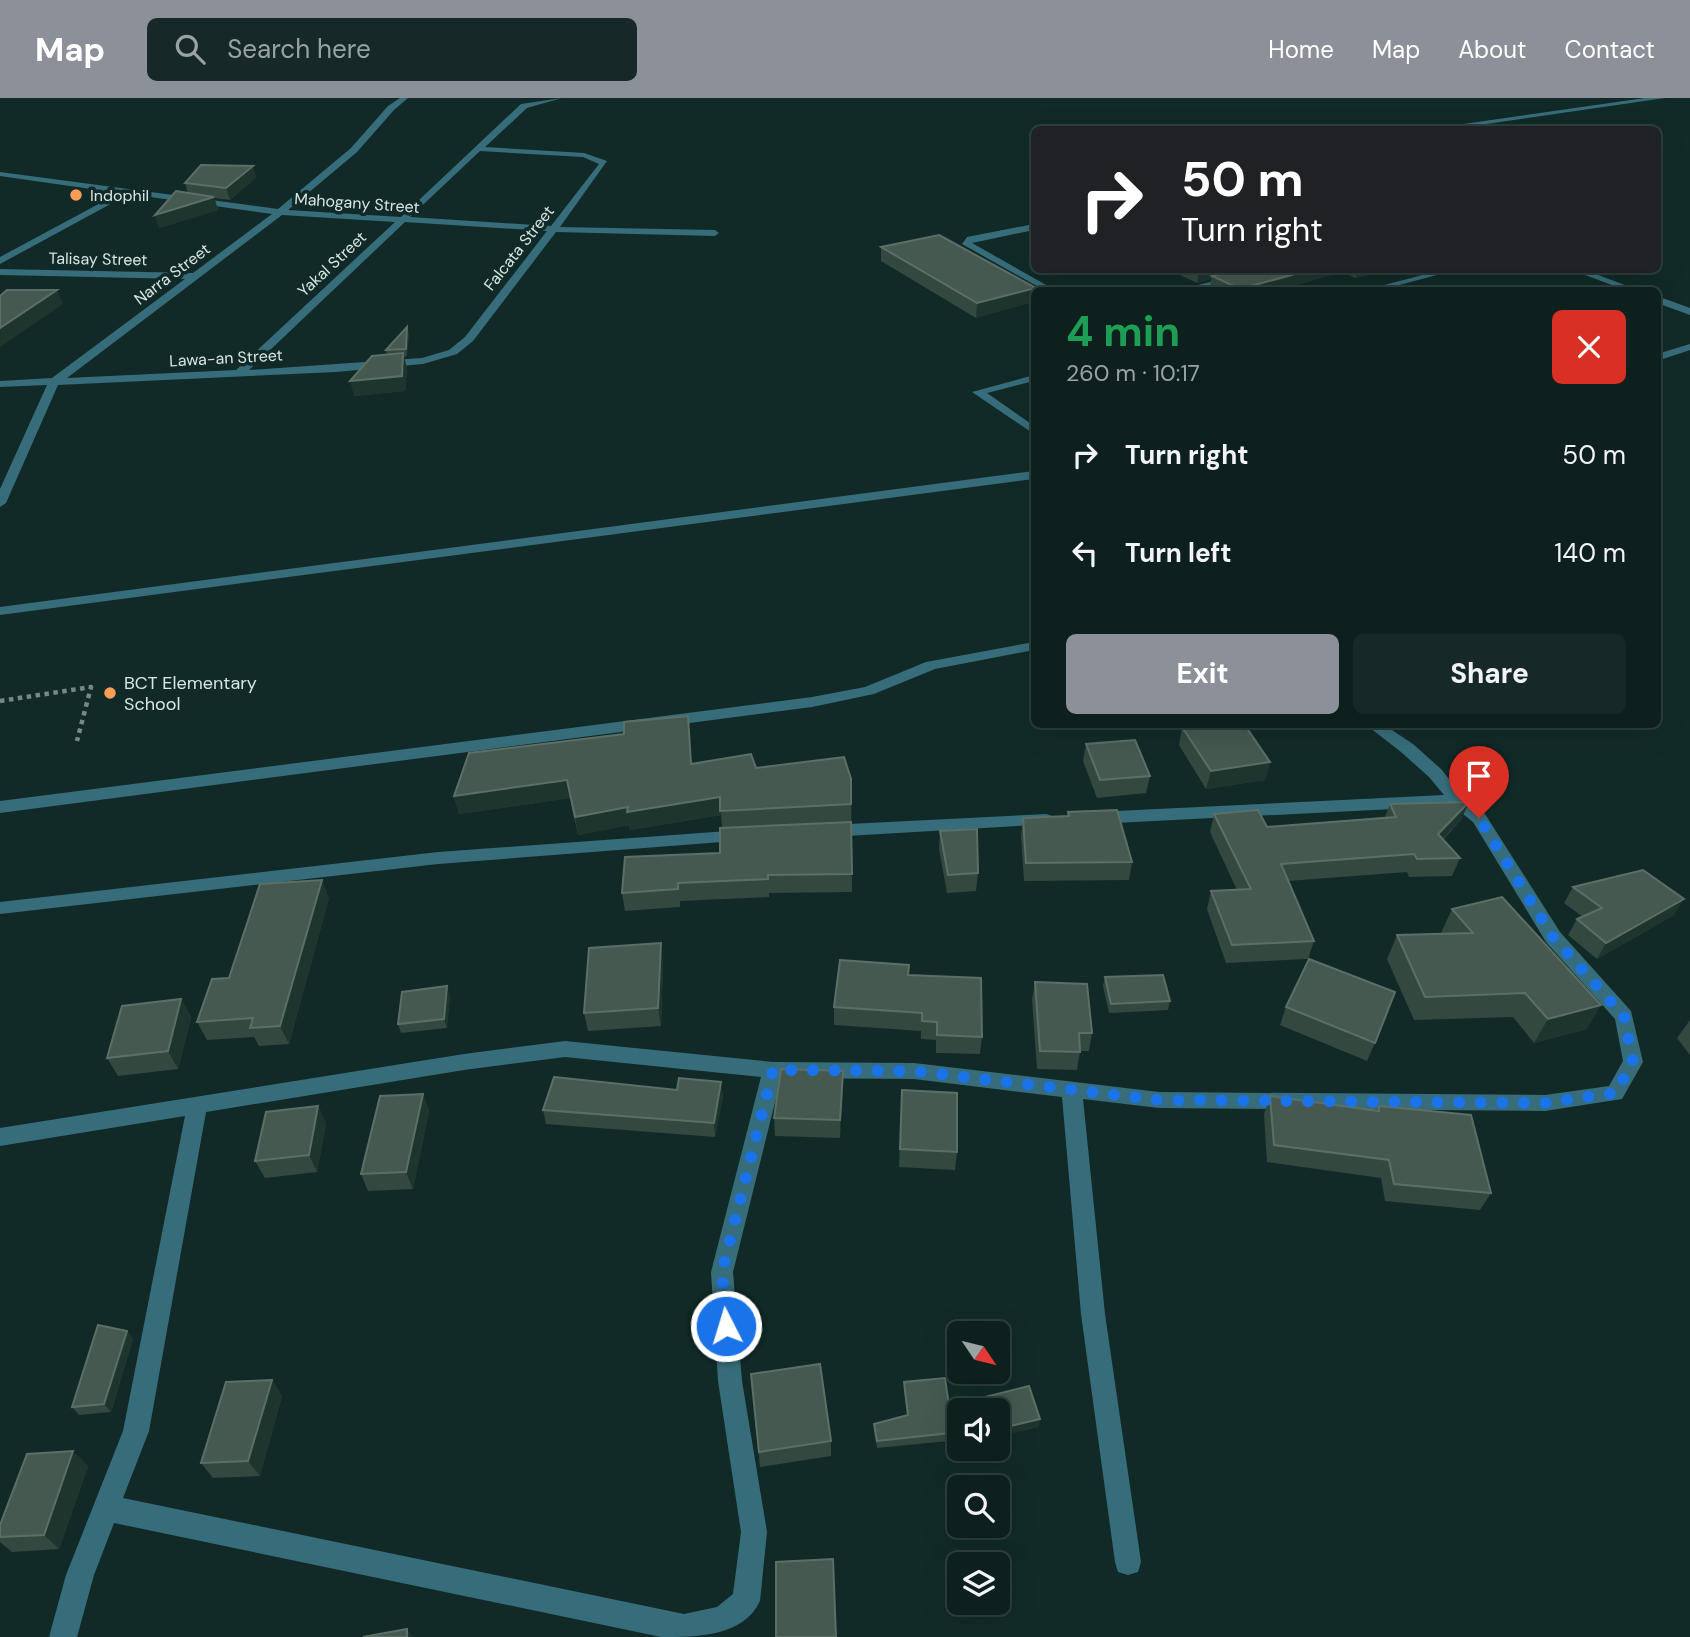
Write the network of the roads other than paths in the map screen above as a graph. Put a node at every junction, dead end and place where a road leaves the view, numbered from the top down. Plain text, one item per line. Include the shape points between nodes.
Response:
1 (404, 98) edge
2 (558, 98) edge
3 (1661, 98) edge
4 (1454, 126) edge
5 (479, 149) junction
6 (0, 174) edge
7 (126, 192) junction
8 (280, 212) junction
9 (401, 220) junction
10 (1031, 228) edge
11 (554, 229) junction
12 (715, 233) dead end
13 (0, 261) edge
14 (0, 272) edge
15 (1255, 273) edge
16 (1439, 273) edge
17 (1585, 273) edge
18 (195, 276) junction
19 (1045, 287) edge
20 (1196, 287) edge
21 (1382, 287) edge
22 (1625, 287) edge
23 (1661, 301) edge
24 (1690, 312) edge
25 (1690, 347) edge
26 (453, 352) joint
27 (1661, 357) edge
28 (238, 374) junction
29 (1031, 379) edge
30 (54, 382) junction
31 (0, 384) edge
32 (1031, 429) edge
33 (1031, 475) edge
34 (0, 503) edge
35 (0, 611) edge
36 (1031, 647) edge
37 (1378, 728) edge
38 (1457, 800) junction
39 (0, 807) edge
40 (805, 832) edge
41 (764, 835) edge
42 (0, 908) edge
43 (773, 1070) junction
44 (1072, 1090) junction
45 (197, 1105) junction
46 (0, 1138) edge
47 (106, 1508) junction
48 (1128, 1562) dead end
49 (63, 1637) edge

1 - 8 street, Narra Street via 355,150
2 - 5 street, Yakal Street via 524,106
3 - 4 street
5 - 9 street, Yakal Street
5 - 11 street, Falcata Street via 601,159 602,169
6 - 7 street, Mahogany Street
7 - 8 street, Mahogany Street
7 - 13 street
8 - 9 street, Mahogany Street
8 - 18 street, Narra Street
9 - 11 street, Mahogany Street
9 - 28 street, Yakal Street
10 - 19 street via 970,239 967,244
11 - 12 street, Mahogany Street
11 - 26 street, Falcata Street via 469,339
14 - 18 street, Talisay Street
15 - 20 street
16 - 21 street
17 - 22 street
18 - 30 street, Narra Street
23 - 24 street
25 - 27 street
26 - 28 street, Lawa-an Street via 423,361
28 - 30 street, Lawa-an Street
29 - 32 street via 978,392
30 - 31 street, Lawa-an Street
30 - 34 street, Narra Street
33 - 35 street
36 - 39 street via 931,665 869,691 812,702
37 - 38 street via 1435,773
38 - 40 street
38 - 44 street via 1479,818 1553,937 1624,1016 1633,1062 1615,1093 1545,1103 1159,1100
41 - 42 street via 438,858
43 - 44 street via 914,1071
43 - 45 street via 565,1049
43 - 47 street via 722,1272 730,1381 754,1532 746,1601 723,1620 684,1628
44 - 48 street via 1093,1314
45 - 46 street
45 - 47 street via 136,1431
47 - 49 street

